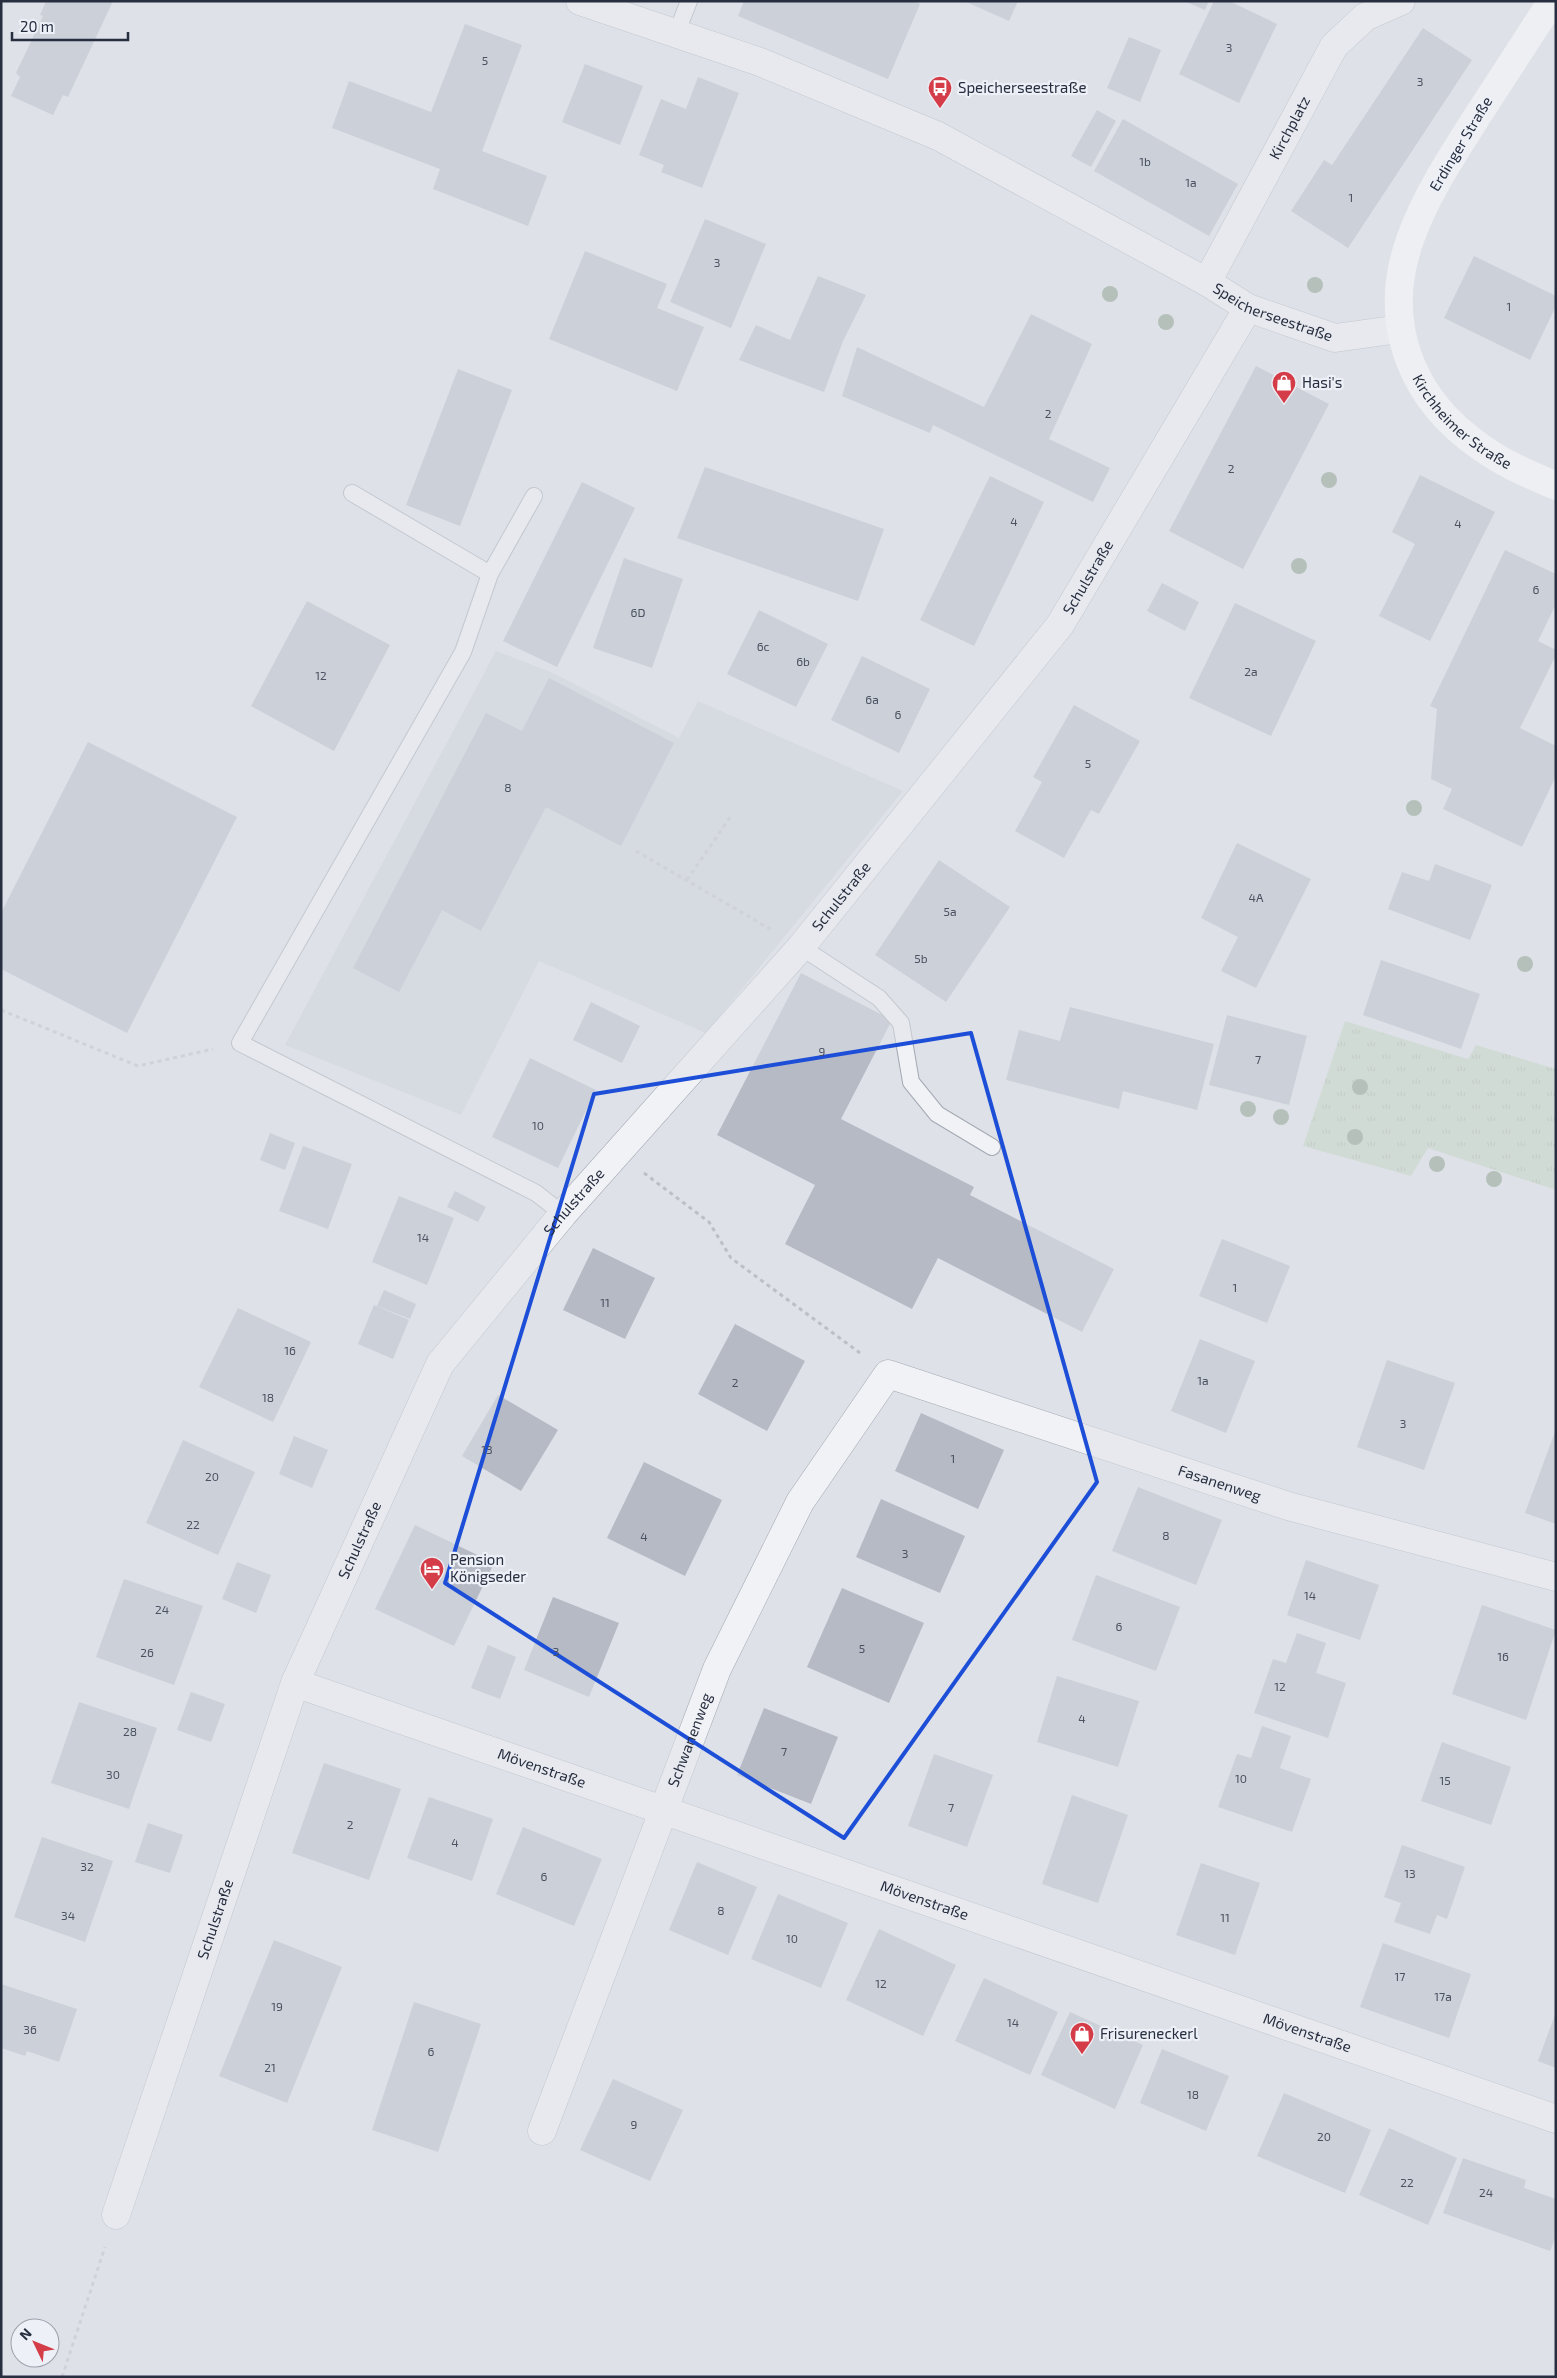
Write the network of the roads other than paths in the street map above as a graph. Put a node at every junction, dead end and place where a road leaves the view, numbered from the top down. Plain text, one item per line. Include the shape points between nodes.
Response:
1 (580, 1) edge
2 (689, 1) edge
3 (1401, 1) edge
4 (1552, 1) edge
5 (626, 9) edge
6 (676, 34) junction
7 (1207, 282) junction
8 (1248, 308) junction
9 (1400, 329) junction
10 (1556, 486) edge
11 (352, 492) dead end
12 (534, 496) dead end
13 (490, 574) junction
14 (801, 946) junction
15 (992, 1147) dead end
16 (563, 1214) junction
17 (888, 1374) joint
18 (1556, 1577) edge
19 (295, 1683) junction
20 (663, 1810) junction
21 (1556, 2119) edge
22 (542, 2131) dead end
23 (116, 2215) road end

1 - 5 street, Speicherseestraße
2 - 6 lane
3 - 7 street, Kirchplatz via 1365,17 1334,46
4 - 9 main road, Erdinger Straße via 1435,185 1411,238 1399,284
5 - 6 street, Speicherseestraße
6 - 7 street, Speicherseestraße via 760,62 938,136
7 - 8 street, Speicherseestraße
8 - 9 street, Speicherseestraße via 1335,338
8 - 14 street, Schulstraße via 1060,625
9 - 10 main road, Kirchheimer Straße via 1415,374 1431,402 1482,448
11 - 13 lane
12 - 13 lane
13 - 16 lane via 463,652 240,1043 536,1193
14 - 15 lane via 879,998 901,1024 911,1082 937,1114
14 - 16 street, Schulstraße
16 - 19 street, Schulstraße via 440,1364
17 - 18 street, Fasanenweg via 1288,1506
17 - 20 street, Schwanenweg via 800,1502 717,1669
19 - 20 street, Mövenstraße
19 - 23 street, Schulstraße
20 - 21 street, Mövenstraße
20 - 22 street, Schwanenweg

